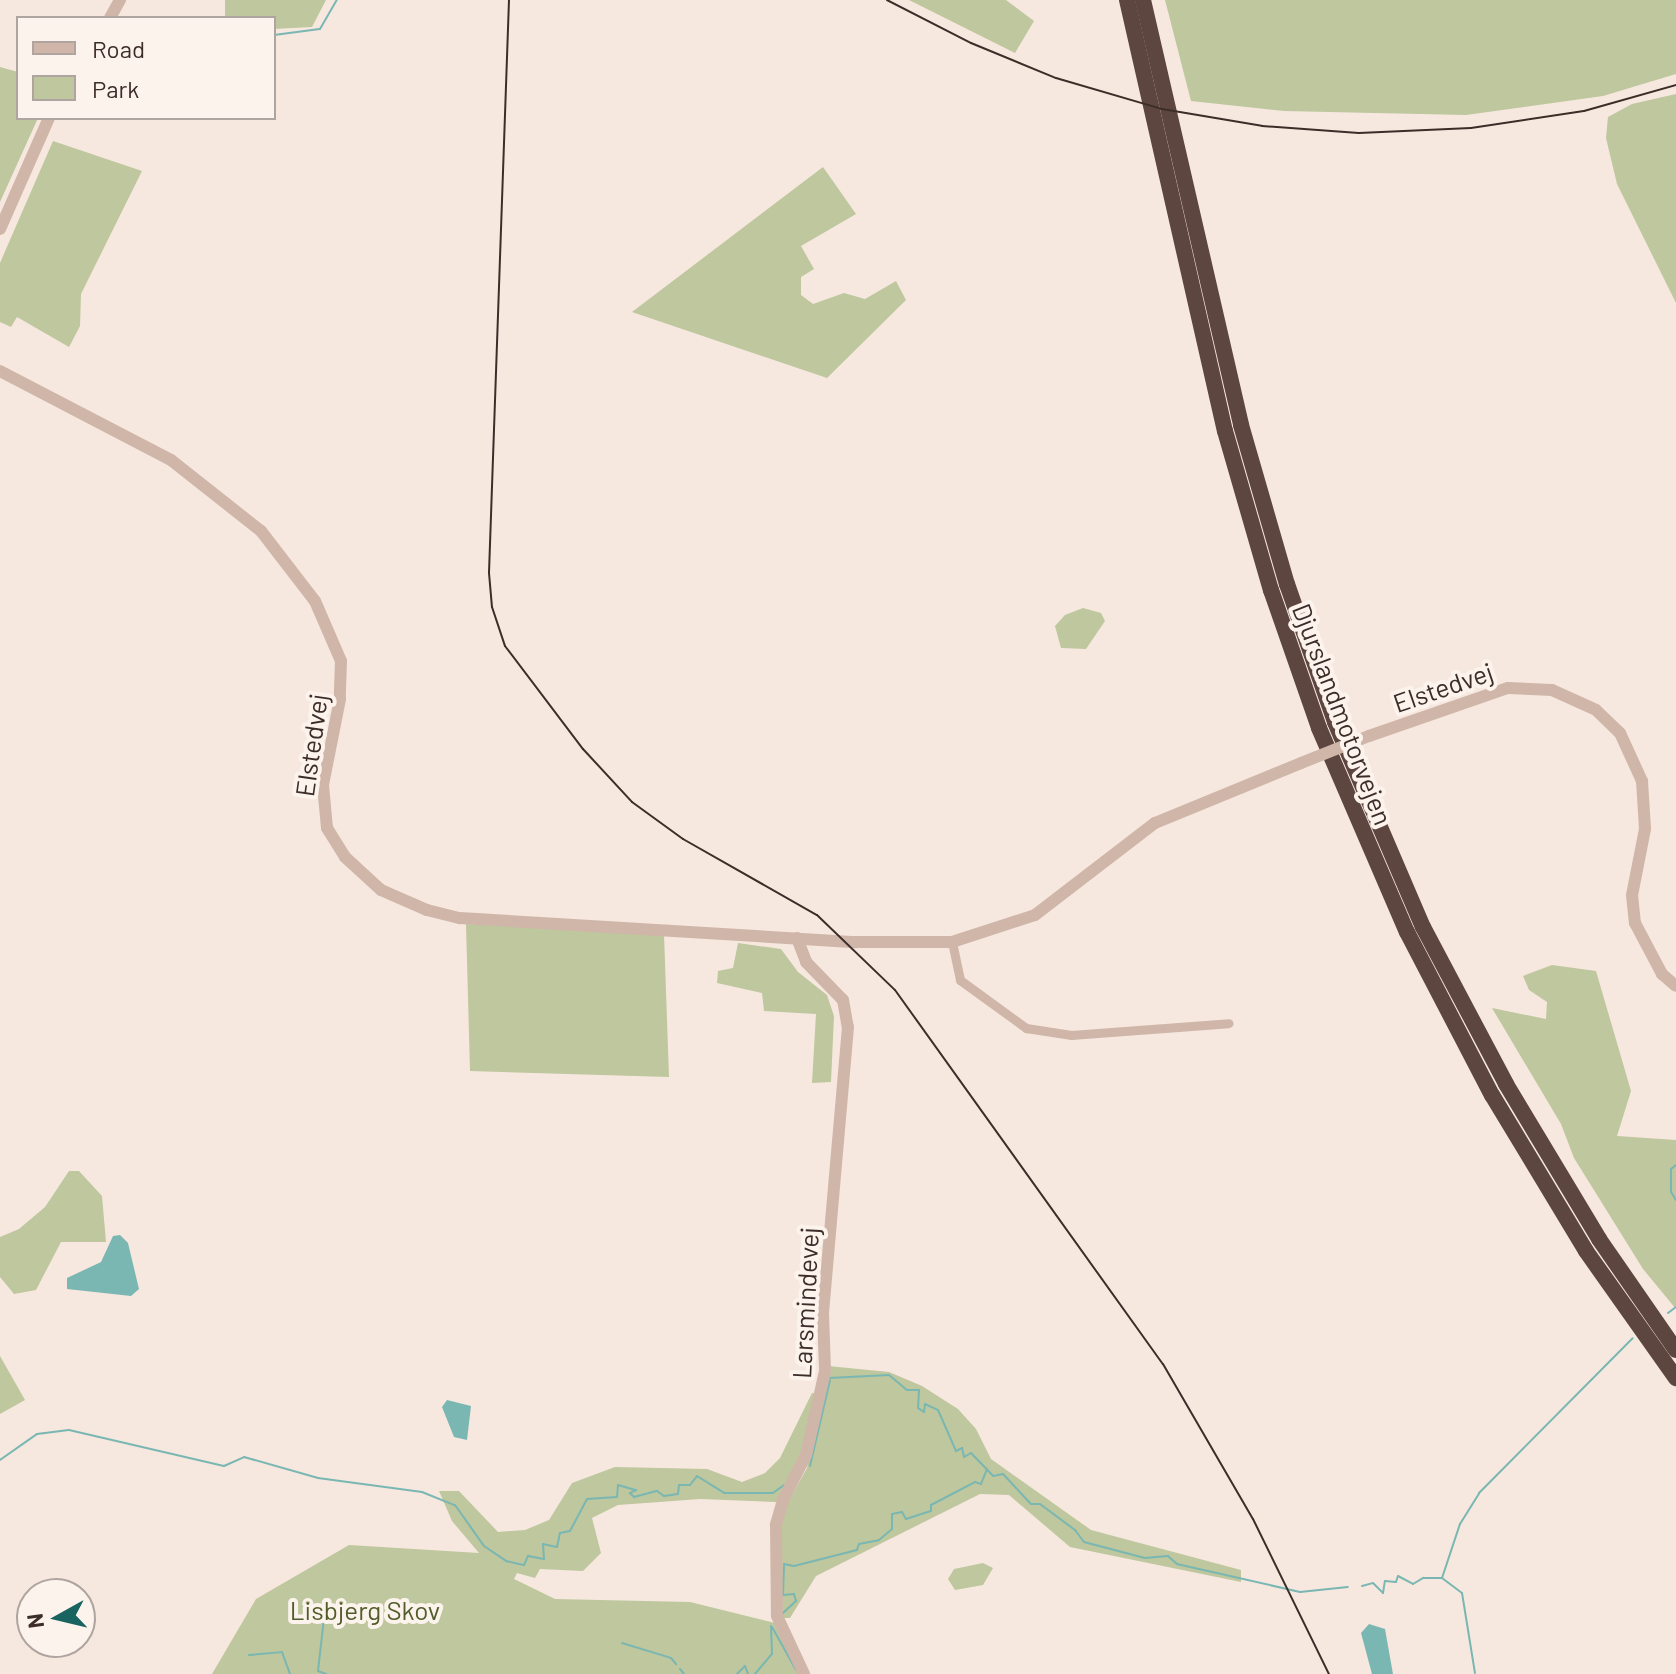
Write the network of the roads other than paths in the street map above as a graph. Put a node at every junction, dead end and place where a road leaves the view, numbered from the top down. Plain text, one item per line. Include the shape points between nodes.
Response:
1 (1127, 0) edge
2 (1143, 0) edge
3 (48, 120) edge
4 (0, 229) edge
5 (0, 371) edge
6 (797, 938) junction
7 (952, 942) junction
8 (1676, 986) edge
9 (1229, 1023) dead end
10 (1676, 1350) edge
11 (1676, 1378) edge
12 (804, 1674) edge

1 - 11 highway, Djurslandmotorvejen via 1225,431 1271,590 1325,742 1401,919 1492,1095 1586,1251
2 - 10 highway, Djurslandmotorvejen via 1257,485 1335,722 1423,927 1506,1084 1599,1239
3 - 4 street
5 - 6 street, Elstedvej via 171,460 251,521 304,585 341,661 323,813 345,857 381,890 460,918
6 - 7 street, Elstedvej
6 - 12 street, Larsmindevej via 806,962 843,1000 848,1027 823,1313 824,1381 806,1455 776,1525 777,1616
7 - 8 street, Elstedvej, bridge via 1035,915 1155,823 1369,736 1508,688 1552,690 1596,710 1620,733 1642,781 1645,829 1632,895 1635,923 1662,974
7 - 9 street via 960,980 1026,1028 1071,1035

